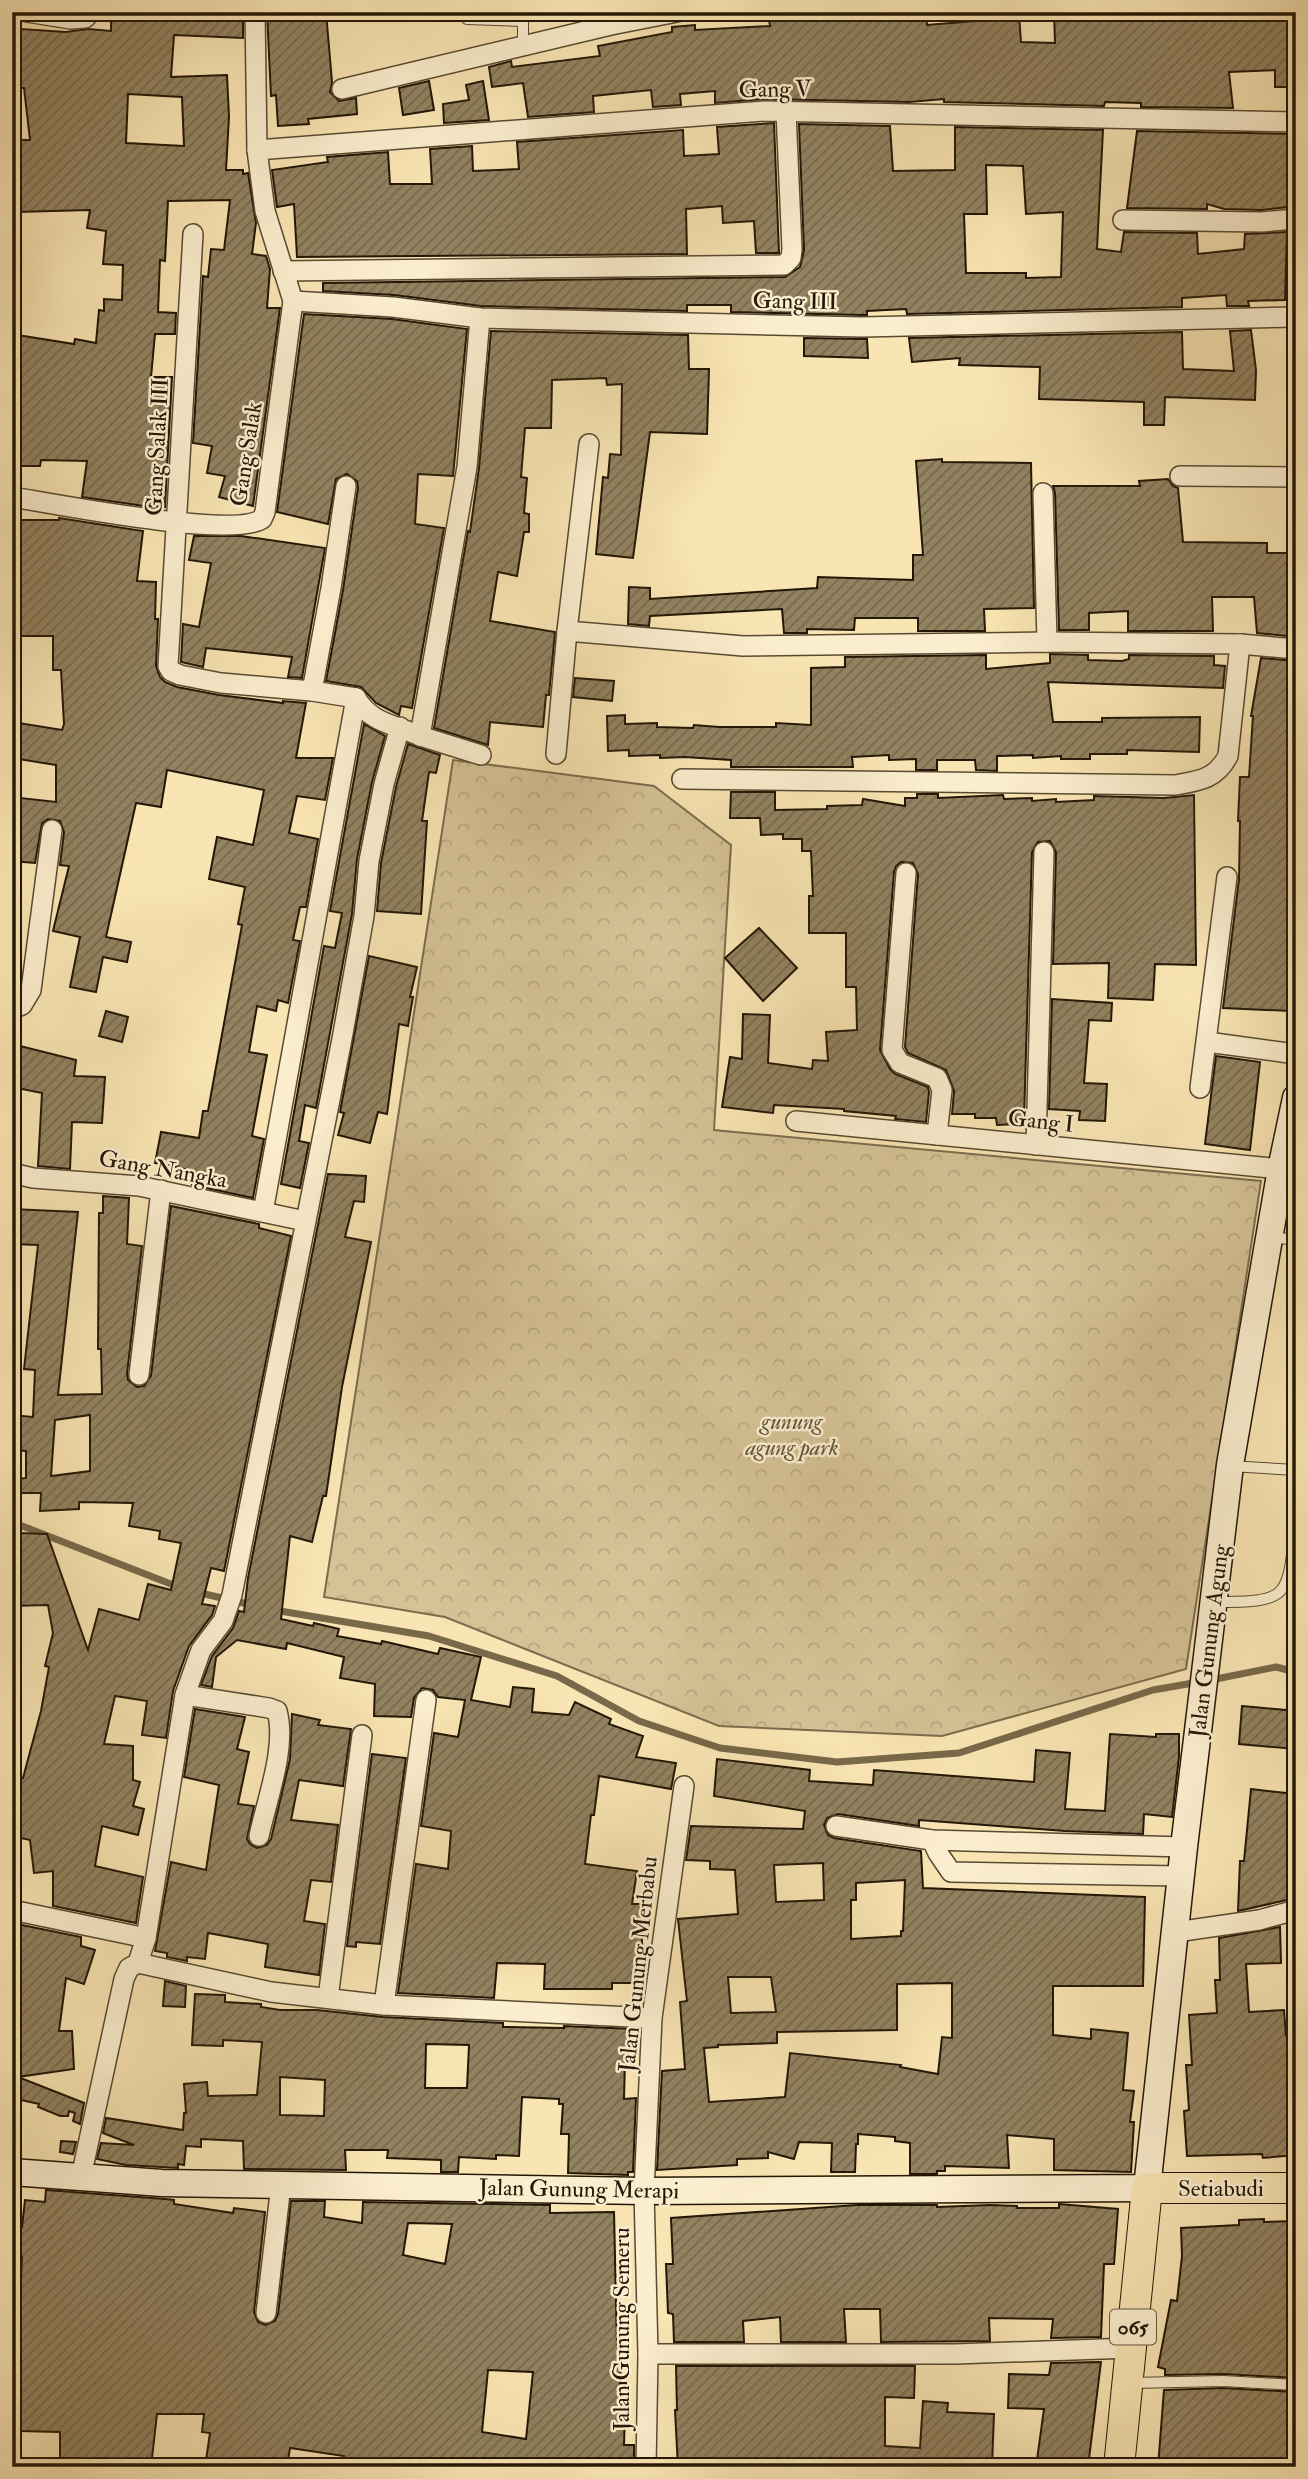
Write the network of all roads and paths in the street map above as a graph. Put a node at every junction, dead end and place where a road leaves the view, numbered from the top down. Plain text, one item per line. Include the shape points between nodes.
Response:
1 (27, 12) edge
2 (256, 12) edge
3 (460, 12) edge
4 (677, 12) edge
5 (88, 15) edge
6 (494, 16) edge
7 (523, 17) edge
8 (523, 46) junction
9 (342, 89) dead end
10 (786, 112) junction
11 (1296, 122) edge
12 (257, 150) junction
13 (1296, 219) edge
14 (1123, 220) dead end
15 (193, 234) dead end
16 (283, 271) junction
17 (293, 301) junction
18 (1296, 317) edge
19 (480, 318) junction
20 (589, 444) dead end
21 (1180, 476) dead end
22 (1296, 477) edge
23 (346, 486) dead end
24 (1042, 494) dead end
25 (12, 497) edge
26 (178, 523) junction
27 (567, 631) junction
28 (1047, 642) junction
29 (1240, 644) junction
30 (1296, 649) edge
31 (312, 691) junction
32 (356, 698) junction
33 (400, 727) junction
34 (420, 736) junction
35 (556, 754) dead end
36 (481, 755) dead end
37 (682, 779) dead end
38 (51, 830) dead end
39 (1044, 852) dead end
40 (906, 873) dead end
41 (1227, 877) dead end
42 (12, 1009) edge
43 (1207, 1042) junction
44 (1296, 1054) edge
45 (1200, 1088) dead end
46 (1296, 1098) edge
47 (796, 1121) dead end
48 (937, 1135) junction
49 (1036, 1145) junction
50 (1288, 1169) edge
51 (12, 1173) edge
52 (161, 1190) junction
53 (263, 1212) junction
54 (305, 1220) junction
55 (1269, 1237) junction
56 (1296, 1240) edge
57 (139, 1375) dead end
58 (1230, 1465) junction
59 (1296, 1470) edge
60 (1296, 1526) edge
61 (1214, 1602) junction
62 (186, 1695) junction
63 (426, 1700) dead end
64 (362, 1735) dead end
65 (684, 1786) dead end
66 (836, 1826) dead end
67 (259, 1836) dead end
68 (932, 1840) junction
69 (1184, 1847) junction
70 (1181, 1876) junction
71 (12, 1910) edge
72 (1296, 1910) edge
73 (1176, 1932) junction
74 (146, 1938) junction
75 (138, 1963) junction
76 (328, 1998) junction
77 (384, 2005) junction
78 (652, 2018) junction
79 (12, 2172) edge
80 (81, 2177) junction
81 (281, 2185) junction
82 (1147, 2188) junction
83 (1296, 2188) edge
84 (644, 2191) junction
85 (266, 2313) dead end
86 (1131, 2348) junction
87 (648, 2354) junction
88 (1127, 2383) junction
89 (1296, 2385) edge
90 (646, 2467) edge
91 (1119, 2467) edge

1 - 5 street via 71,19
2 - 12 street, Gang Salak
3 - 6 lane via 467,19
4 - 8 street
6 - 7 lane
7 - 8 lane
8 - 9 street
10 - 11 street, Gang V
10 - 12 street, Gang V
10 - 16 street via 792,249 784,265
12 - 16 street, Gang Salak via 265,211
13 - 14 street
15 - 26 street, Gang Salak III
16 - 17 street, Gang Salak
17 - 19 street, Gang III
17 - 26 street, Gang Salak via 262,519 244,524
18 - 19 street, Gang III via 862,327
19 - 34 street via 467,467
20 - 27 street
21 - 22 street
23 - 31 street
24 - 28 street
25 - 26 street, Gang Salak
26 - 31 street, Gang Salak III via 167,661 172,671 221,684
27 - 28 street via 743,646
27 - 35 street
28 - 29 street
29 - 30 street
29 - 37 street via 1228,756 1221,770 1200,781 1175,785
31 - 32 street
32 - 33 street via 372,718
32 - 53 street
33 - 34 street
33 - 54 street via 384,784 364,916
34 - 36 street
38 - 42 street via 31,990 22,1004
39 - 49 street
40 - 48 street via 892,1050 900,1063 937,1078 942,1090
41 - 43 street
43 - 44 street
43 - 45 street
46 - 50 main road, Jalan Gunung Agung
47 - 48 street, Gang I
48 - 49 street, Gang I
49 - 50 street, Gang I
50 - 55 main road, Jalan Gunung Agung
51 - 52 street, Gang Nangka
52 - 53 street, Gang Nangka
52 - 57 street
53 - 54 street, Gang Nangka
54 - 62 street via 232,1595 223,1621 201,1650
55 - 56 lane
55 - 58 main road, Jalan Gunung Agung
58 - 59 lane
58 - 61 main road, Jalan Gunung Agung
60 - 61 lane via 1289,1581 1278,1594 1259,1602
61 - 69 main road, Jalan Gunung Agung
62 - 67 street via 277,1711 280,1744
62 - 74 street
63 - 77 street
64 - 76 street
65 - 78 street, Jalan Gunung Merbabu
66 - 68 street
68 - 69 street
68 - 70 street via 951,1872
69 - 70 main road, Jalan Gunung Agung
70 - 73 main road, Jalan Gunung Agung
71 - 74 street
72 - 73 street
73 - 82 main road, Jalan Gunung Agung
74 - 75 street
75 - 76 street via 271,1992
75 - 80 street via 124,1979
76 - 77 street
77 - 78 street
78 - 84 street, Jalan Gunung Merbabu
79 - 80 main road, Jalan Gunung Merapi
80 - 81 main road, Jalan Gunung Merapi
81 - 84 main road, Jalan Gunung Merapi
81 - 85 street
82 - 83 main road, Setiabudi
82 - 84 main road, Jalan Gunung Merapi
82 - 86 main road, 065
84 - 87 street, Jalan Gunung Semeru
86 - 87 street via 955,2354
86 - 88 main road, 065
87 - 90 street, Jalan Gunung Semeru
88 - 89 lane
88 - 91 main road, 065

